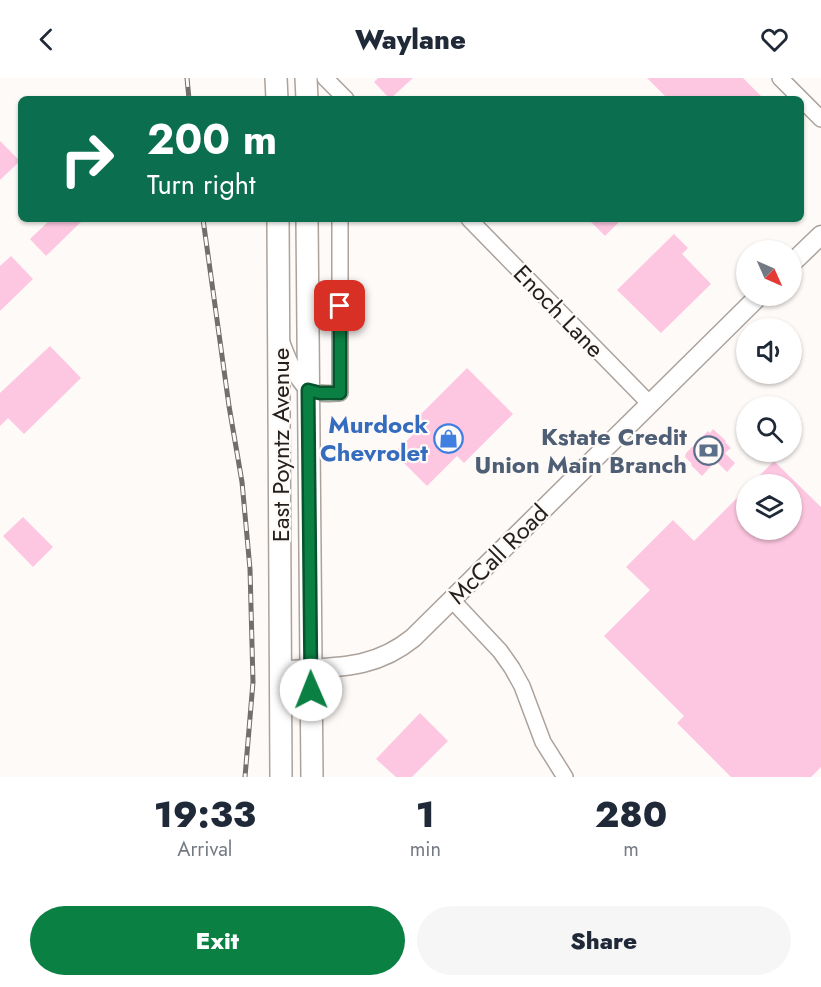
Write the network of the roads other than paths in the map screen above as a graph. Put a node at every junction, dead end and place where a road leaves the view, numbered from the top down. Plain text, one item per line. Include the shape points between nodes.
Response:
1 (276, 78) edge
2 (306, 78) edge
3 (325, 78) edge
4 (780, 78) edge
5 (341, 92) edge
6 (277, 96) edge
7 (307, 96) edge
8 (798, 96) edge
9 (804, 102) edge
10 (821, 119) edge
11 (278, 222) edge
12 (307, 222) edge
13 (340, 222) edge
14 (472, 222) edge
15 (821, 235) edge
16 (802, 253) edge
17 (749, 306) edge
18 (280, 339) junction
19 (308, 390) junction
20 (649, 403) junction
21 (452, 600) junction
22 (310, 668) junction
23 (281, 671) junction
24 (281, 777) edge
25 (312, 777) edge
26 (565, 777) edge

1 - 6 highway
2 - 7 highway
3 - 5 street
4 - 8 street
9 - 10 street
11 - 18 highway, East Poyntz Avenue
12 - 19 highway, East Poyntz Avenue
13 - 19 street via 340,393
14 - 20 street, Enoch Lane
15 - 16 main road
17 - 20 main road, McCall Road
18 - 19 street
18 - 23 highway, East Poyntz Avenue
19 - 22 highway, East Poyntz Avenue
20 - 21 main road, McCall Road
21 - 22 main road, McCall Road via 413,638 379,660
21 - 26 street via 512,668 543,742
22 - 23 main road, McCall Road
22 - 25 highway, East Poyntz Avenue
23 - 24 highway, East Poyntz Avenue

